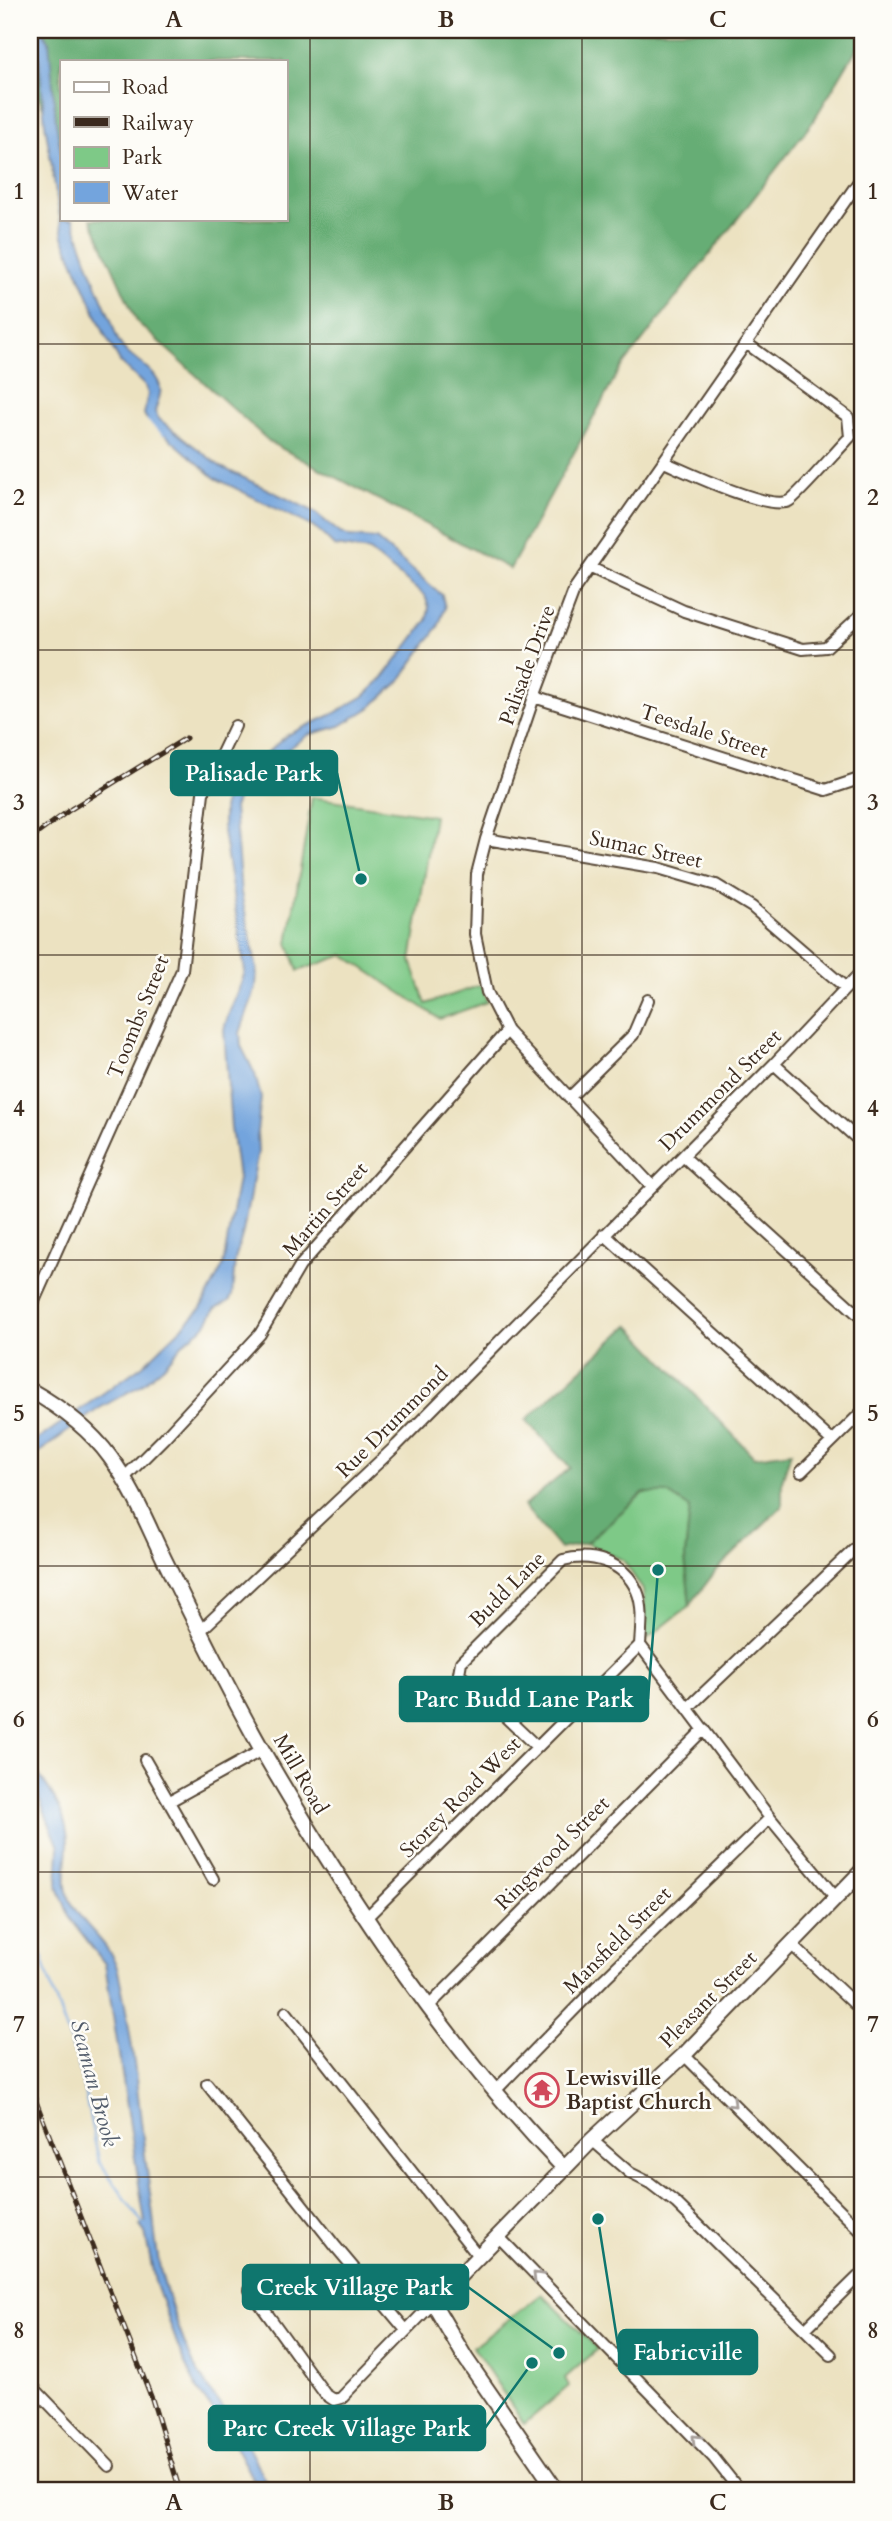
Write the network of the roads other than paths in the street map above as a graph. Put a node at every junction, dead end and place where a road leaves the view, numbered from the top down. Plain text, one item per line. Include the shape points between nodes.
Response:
1 (862, 177) edge
2 (746, 343) junction
3 (664, 462) junction
4 (591, 568) junction
5 (862, 614) edge
6 (534, 697) junction
7 (235, 726) dead end
8 (862, 778) edge
9 (486, 839) junction
10 (862, 971) edge
11 (846, 988) junction
12 (648, 1000) dead end
13 (506, 1031) junction
14 (774, 1064) junction
15 (569, 1098) junction
16 (862, 1143) edge
17 (683, 1156) junction
18 (652, 1186) junction
19 (604, 1234) junction
20 (30, 1310) edge
21 (862, 1318) edge
22 (30, 1390) edge
23 (862, 1412) edge
24 (832, 1441) junction
25 (801, 1472) dead end
26 (124, 1478) junction
27 (862, 1542) edge
28 (200, 1631) junction
29 (640, 1645) junction
30 (688, 1708) junction
31 (704, 1729) junction
32 (537, 1747) junction
33 (262, 1750) junction
34 (145, 1760) dead end
35 (170, 1801) junction
36 (770, 1818) junction
37 (862, 1871) edge
38 (213, 1879) dead end
39 (836, 1898) junction
40 (367, 1917) junction
41 (791, 1944) junction
42 (429, 2006) junction
43 (862, 2011) edge
44 (286, 2012) dead end
45 (684, 2055) junction
46 (207, 2084) dead end
47 (494, 2092) junction
48 (592, 2140) junction
49 (564, 2168) junction
50 (862, 2232) edge
51 (498, 2236) junction
52 (479, 2257) junction
53 (862, 2273) edge
54 (250, 2290) dead end
55 (433, 2303) junction
56 (405, 2329) junction
57 (806, 2329) junction
58 (831, 2355) dead end
59 (30, 2384) edge
60 (109, 2466) dead end
61 (557, 2491) edge
62 (740, 2491) edge

1 - 2 street, Palisade Drive
2 - 3 street, Palisade Drive
2 - 3 street via 848,417 850,438 789,501 771,503
3 - 4 street, Palisade Drive
4 - 5 street via 684,611 803,649 826,647
4 - 6 street, Palisade Drive via 575,589
6 - 8 street, Teesdale Street via 826,790
6 - 9 street, Palisade Drive
7 - 20 street, Toombs Street via 203,793 182,970
9 - 11 street, Sumac Street via 658,867 716,885 752,907
9 - 13 street, Palisade Drive via 478,874 475,934 487,992
10 - 11 street, Drummond Street
11 - 14 street, Drummond Street
12 - 15 street via 633,1035
13 - 15 street, Palisade Drive
13 - 26 street, Martin Street via 300,1266 260,1334
14 - 16 street
14 - 17 street, Drummond Street
15 - 18 street, Palisade Drive
17 - 18 street, Drummond Street
17 - 21 street
18 - 19 street, Drummond Street
19 - 24 street
19 - 28 street, Rue Drummond via 397,1446
22 - 26 street, Mill Road via 57,1406 98,1443
23 - 24 street
24 - 25 street
26 - 28 street, Mill Road
27 - 30 street
28 - 33 street, Mill Road
29 - 30 street
29 - 32 street, Storey Road West
29 - 32 street, Budd Lane via 642,1614 636,1590 623,1572 605,1560 581,1555 563,1560 461,1662 459,1673
30 - 31 street
31 - 36 street
31 - 42 street, Ringwood Street
32 - 40 street, Storey Road West
33 - 35 street
33 - 40 street, Mill Road
34 - 35 street
35 - 38 street
36 - 39 street
36 - 47 street, Mansfield Street
37 - 39 street, Pleasant Street
39 - 41 street, Pleasant Street
40 - 42 street, Mill Road
41 - 43 street
41 - 45 street, Pleasant Street
42 - 47 street, Mill Road
44 - 52 street
45 - 48 street, Pleasant Street
45 -> 50 street
46 - 56 street
47 - 49 street, Mill Road
48 - 49 street, Pleasant Street
48 - 57 street via 630,2173 676,2203
49 - 51 street, Pleasant Street
51 - 52 street, Pleasant Street
62 -> 51 street via 713,2457
52 - 55 street, Pleasant Street
53 - 57 street
54 - 56 street, Pleasant Street via 325,2394 334,2400 341,2398
55 - 56 street, Pleasant Street
55 - 61 street
57 - 58 street
59 - 60 street

